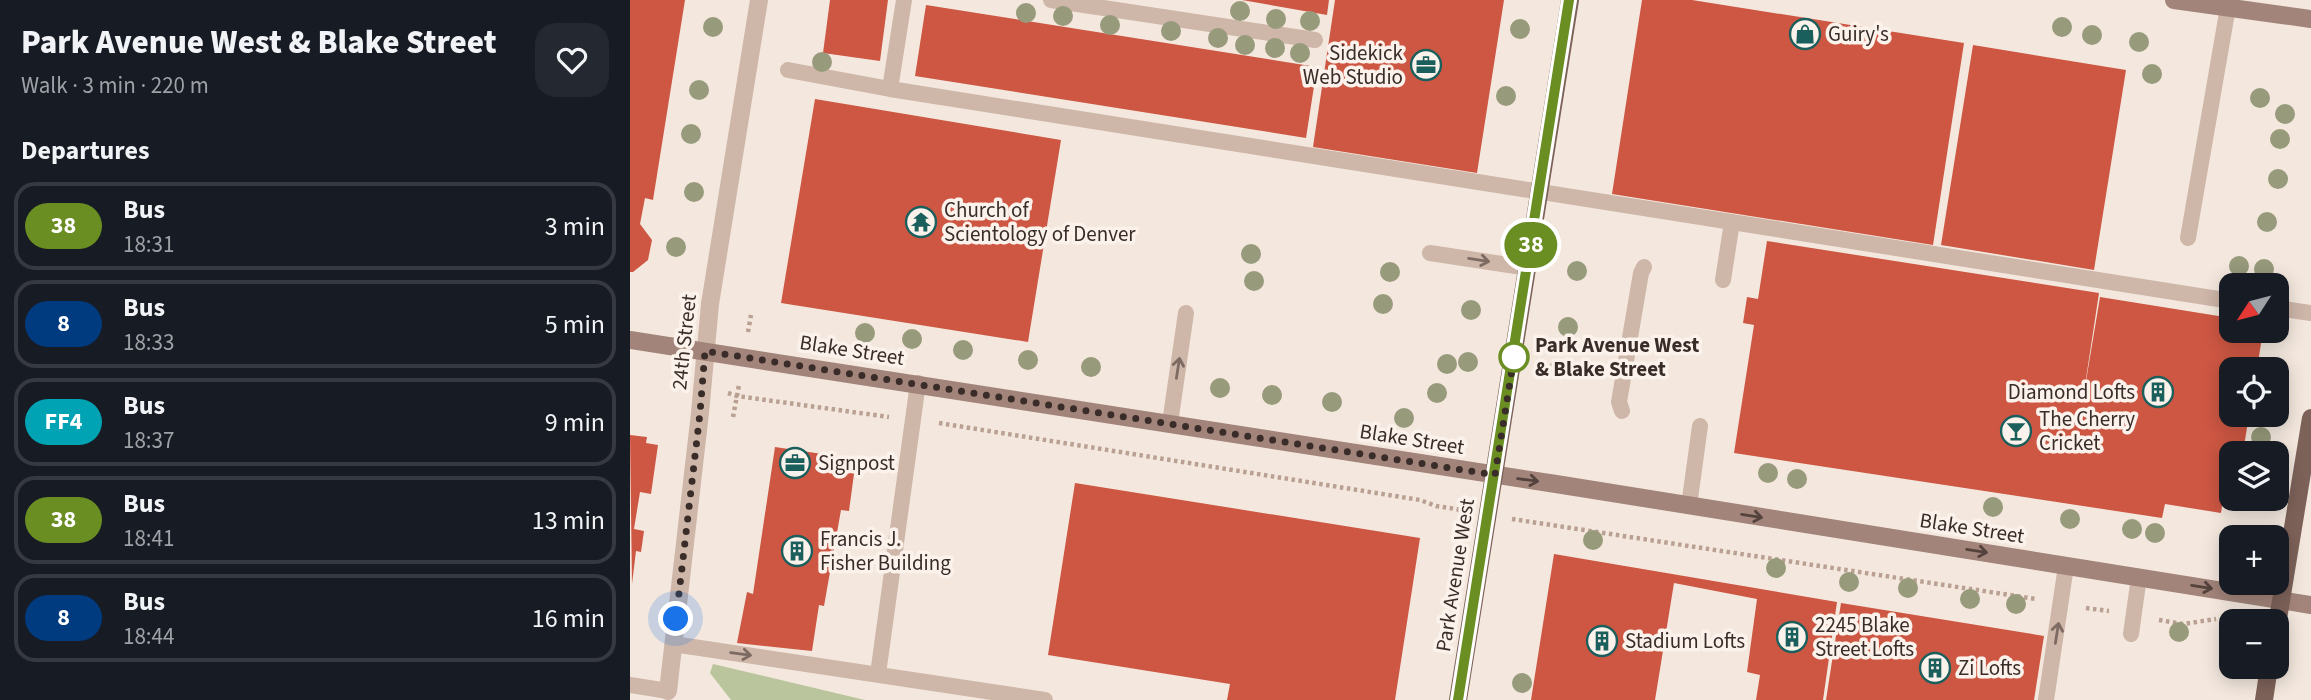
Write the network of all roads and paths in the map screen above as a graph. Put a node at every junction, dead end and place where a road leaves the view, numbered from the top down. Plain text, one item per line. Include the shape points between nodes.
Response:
1 (759, 0) edge
2 (904, 0) edge
3 (1051, 0) edge
4 (1570, 0) edge
5 (2174, 0) edge
6 (2228, 7) junction
7 (2311, 19) edge
8 (1315, 40) dead end
9 (788, 70) dead end
10 (890, 89) junction
11 (1539, 192) junction
12 (1732, 222) junction
13 (2188, 238) dead end
14 (1430, 253) dead end
15 (1644, 267) dead end
16 (1528, 268) junction
17 (1723, 280) dead end
18 (2219, 299) edge
19 (2289, 310) edge
20 (1186, 313) dead end
21 (2311, 313) edge
22 (630, 340) edge
23 (705, 351) junction
24 (918, 383) junction
25 (748, 397) dead end
26 (1622, 411) dead end
27 (862, 414) dead end
28 (2311, 418) edge
29 (936, 422) dead end
30 (1170, 423) junction
31 (1700, 426) dead end
32 (1495, 475) junction
33 (1420, 500) dead end
34 (1689, 506) junction
35 (1562, 527) dead end
36 (2066, 566) junction
37 (2139, 577) junction
38 (2281, 600) junction
39 (2061, 603) junction
40 (2311, 604) edge
41 (2280, 609) edge
42 (2134, 616) junction
43 (2194, 622) dead end
44 (2131, 634) dead end
45 (673, 644) junction
46 (878, 674) junction
47 (2267, 679) edge
48 (630, 685) edge
49 (664, 695) edge
50 (1045, 700) edge
51 (1458, 700) edge
52 (2046, 700) edge
53 (2264, 700) edge

1 - 23 street, 24th Street
2 - 10 lane
3 - 8 lane
4 - 11 main road, Park Avenue West
5 - 6 main road
6 - 7 main road
6 - 13 lane
9 - 10 lane
10 - 11 lane
11 - 12 lane
11 - 16 main road, Park Avenue West
12 - 17 lane
12 - 18 lane
14 -> 16 lane
15 - 26 lane via 1619,402
16 - 32 main road, Park Avenue West
19 - 21 lane
30 -> 20 lane
22 - 23 main road, Blake Street
23 - 24 main road, Blake Street
23 - 45 street, 24th Street
24 - 30 main road, Blake Street
24 - 46 lane
25 - 27 path
28 - 38 main road
29 - 33 path
30 - 32 main road, Blake Street
31 - 34 lane
32 -> 34 main road, Blake Street
32 - 51 main road, Park Avenue West
34 -> 36 main road, Blake Street
35 - 39 path
36 - 37 main road, Blake Street
36 - 39 lane
37 -> 38 main road, Blake Street
37 - 42 lane
38 - 40 main road, Blake Street
38 - 41 main road
39 - 42 path
52 -> 39 lane
42 - 43 path
42 - 44 lane
45 -> 46 lane
45 - 49 street, 24th Street
46 - 50 lane
47 - 53 main road
48 - 49 lane

